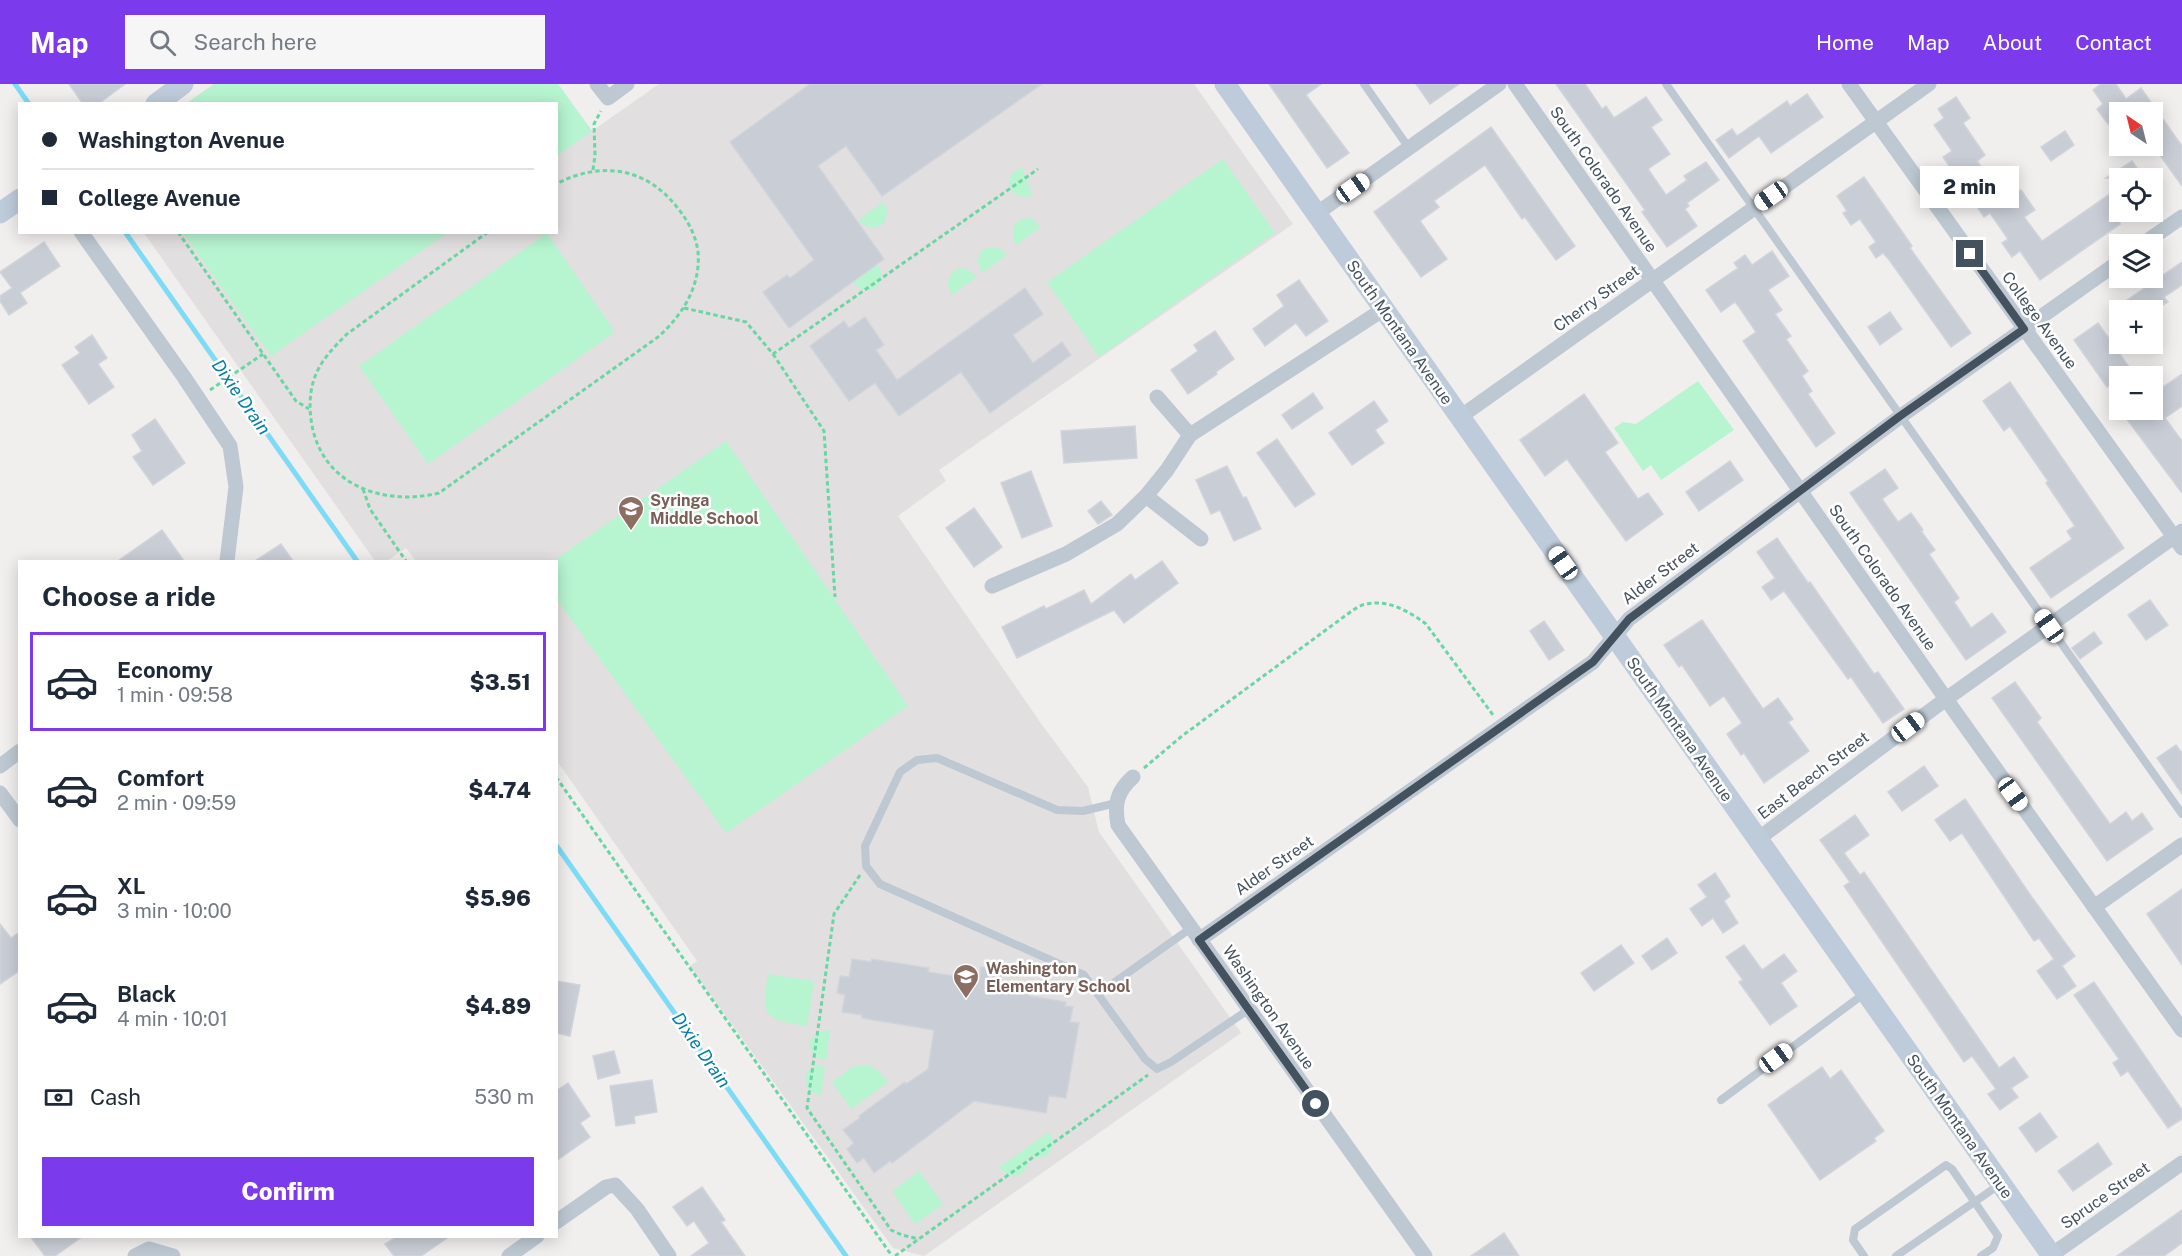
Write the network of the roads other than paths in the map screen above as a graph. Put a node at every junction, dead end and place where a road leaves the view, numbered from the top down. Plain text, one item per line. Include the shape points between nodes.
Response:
1 (597, 84) edge
2 (627, 84) edge
3 (1224, 84) edge
4 (1364, 84) edge
5 (1499, 84) edge
6 (1515, 84) edge
7 (1666, 84) edge
8 (1849, 84) edge
9 (1929, 84) edge
10 (1875, 122) junction
11 (1409, 148) junction
12 (18, 201) edge
13 (1754, 208) junction
14 (0, 213) edge
15 (1316, 214) junction
16 (2182, 217) edge
17 (82, 234) edge
18 (2157, 234) edge
19 (2109, 269) edge
20 (1653, 279) junction
21 (1384, 309) junction
22 (2024, 329) junction
23 (1157, 397) dead end
24 (1900, 416) junction
25 (1460, 417) junction
26 (1190, 435) junction
27 (1801, 492) junction
28 (1146, 496) junction
29 (1201, 539) dead end
30 (2179, 539) edge
31 (227, 560) edge
32 (992, 586) dead end
33 (2049, 626) junction
34 (1614, 636) junction
35 (1946, 699) junction
36 (18, 752) edge
37 (0, 766) edge
38 (1133, 777) road end
39 (0, 793) edge
40 (1116, 803) junction
41 (2182, 814) edge
42 (18, 817) edge
43 (1758, 839) junction
44 (2182, 845) edge
45 (2094, 907) junction
46 (1195, 934) junction
47 (1866, 992) junction
48 (1098, 994) junction
49 (1248, 1010) junction
50 (2182, 1030) edge
51 (1721, 1100) dead end
52 (2182, 1163) edge
53 (2001, 1184) junction
54 (1975, 1202) junction
55 (558, 1221) edge
56 (534, 1238) edge
57 (135, 1256) edge
58 (173, 1256) edge
59 (509, 1256) edge
60 (669, 1256) edge
61 (1425, 1256) edge
62 (1864, 1256) edge
63 (1896, 1256) edge
64 (1981, 1256) edge
65 (2051, 1256) edge

1 - 2 street via 608,98
3 - 15 street, South Montana Avenue
4 - 11 lane
5 - 11 street
6 - 20 street, South Colorado Avenue
7 - 13 lane
8 - 10 street, College Avenue
9 - 10 street, Cherry Street
10 - 13 street, Cherry Street
10 - 22 street, College Avenue
11 - 15 street
12 - 14 street
13 - 20 street, Cherry Street
13 - 24 lane
15 - 21 street, South Montana Avenue
16 - 18 street
17 - 31 street via 230,446 236,487
19 - 22 street, Alder Street
20 - 25 street, Cherry Street
20 - 27 street, South Colorado Avenue
21 - 25 street, South Montana Avenue
21 - 26 street
22 - 24 street, Alder Street
22 - 30 street, College Avenue
23 - 26 street
24 - 27 street, Alder Street
24 - 33 lane
25 - 34 street, South Montana Avenue
26 - 28 street
27 - 34 street, Alder Street via 1629,619
27 - 35 street, South Colorado Avenue
28 - 29 street
28 - 32 street via 1117,524 1066,554
30 - 33 street, East Beech Street
33 - 35 street, East Beech Street
33 - 41 lane
34 - 43 street, South Montana Avenue
34 - 46 street, Alder Street via 1593,662
35 - 43 street, East Beech Street
35 - 45 street, South Colorado Avenue
36 - 37 street
38 - 40 street via 1119,792
39 - 42 street
40 - 46 street, Washington Avenue via 1118,825
40 - 48 lane via 1074,812 1057,810 937,758 917,760 900,772 865,846 866,866 880,884 1084,975
43 - 47 street, South Montana Avenue
44 - 45 street
45 - 50 street, South Colorado Avenue
46 - 48 lane
46 - 49 street, Washington Avenue
47 - 51 lane
47 - 53 street, South Montana Avenue
48 - 49 lane via 1145,1059 1157,1069
49 - 61 street, Washington Avenue
52 - 65 street, Spruce Street
53 - 54 lane
53 - 65 street, South Montana Avenue
54 - 62 lane via 1946,1165 1855,1229 1853,1240
54 - 63 lane
54 - 64 lane via 1998,1236 1993,1248
55 - 60 street via 606,1187 615,1185
56 - 59 street
57 - 58 street via 149,1249

